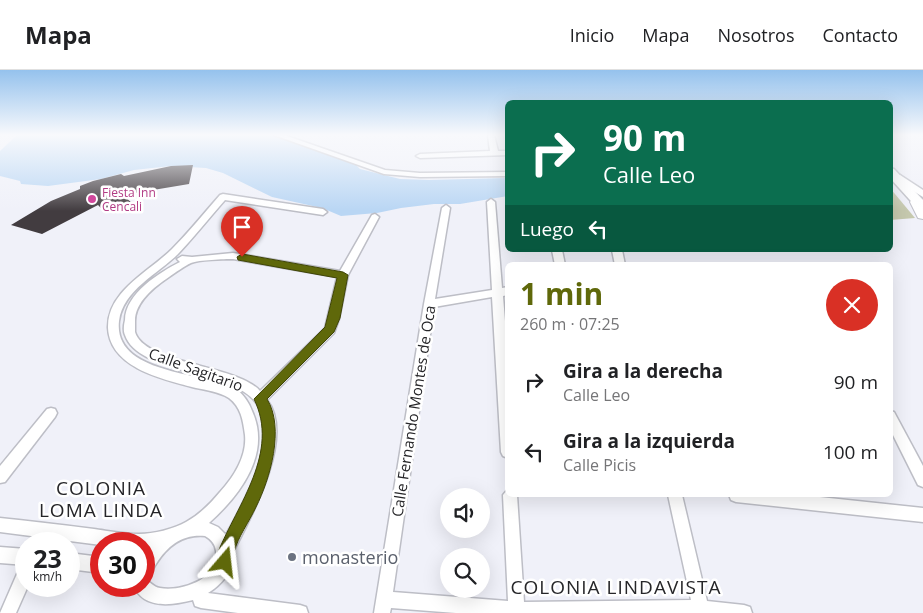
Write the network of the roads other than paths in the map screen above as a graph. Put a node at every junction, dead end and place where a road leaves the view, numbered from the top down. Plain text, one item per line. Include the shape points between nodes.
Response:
1 (350, 160) edge
2 (505, 174) edge
3 (893, 174) edge
4 (491, 202) dead end
5 (922, 204) edge
6 (446, 208) dead end
7 (323, 212) dead end
8 (375, 217) dead end
9 (172, 254) junction
10 (187, 262) junction
11 (343, 275) junction
12 (503, 292) edge
13 (429, 304) junction
14 (505, 356) edge
15 (159, 358) junction
16 (149, 368) junction
17 (260, 399) junction
18 (51, 413) dead end
19 (893, 422) edge
20 (242, 473) junction
21 (260, 475) junction
22 (0, 477) edge
23 (923, 480) edge
24 (510, 497) edge
25 (675, 497) edge
26 (755, 497) edge
27 (923, 515) edge
28 (0, 525) edge
29 (189, 529) junction
30 (174, 535) junction
31 (155, 551) edge
32 (225, 552) junction
33 (0, 555) edge
34 (15, 556) edge
35 (15, 597) edge
36 (145, 597) edge
37 (201, 600) junction
38 (383, 606) edge
39 (702, 611) edge
40 (174, 612) edge
41 (517, 612) edge
42 (8, 613) edge
43 (300, 613) edge
44 (744, 613) edge

1 - 2 street via 391,174
3 - 5 main road
4 - 12 street
6 - 13 street, Calle Fernando Montes de Oca
7 - 9 street, Calle Sagitario via 223,197
8 - 11 street
9 - 10 street
9 - 16 street, Calle Sagitario via 130,290 113,324 116,342 122,350
10 - 11 street via 233,256
10 - 15 street, Calle Sagitario via 145,291 132,307 129,318 134,342
11 - 17 street via 330,330
12 - 13 street
12 - 14 street
13 - 38 street, Calle Fernando Montes de Oca
15 - 16 street
15 - 17 street, Calle Sagitario via 239,382 253,390
16 - 20 street, Calle Sagitario via 225,391 241,402 249,418 252,442
17 - 21 street, Calle Sagitario via 270,433
18 - 22 street
19 - 23 street
20 - 21 street
20 - 29 street, Calle Sagitario via 215,509
21 - 32 street, Calle Sagitario via 252,502
24 - 41 street
25 - 39 street
26 - 27 street
28 - 30 street via 140,542
29 - 30 street
29 - 32 street via 200,528 217,535
30 - 31 street
32 - 37 street, Calle Sagitario via 225,562 217,582
33 - 34 street
35 - 42 street
36 - 40 street via 154,608
37 - 40 street
37 - 43 street
38 - 41 street
39 - 41 street
39 - 44 street

